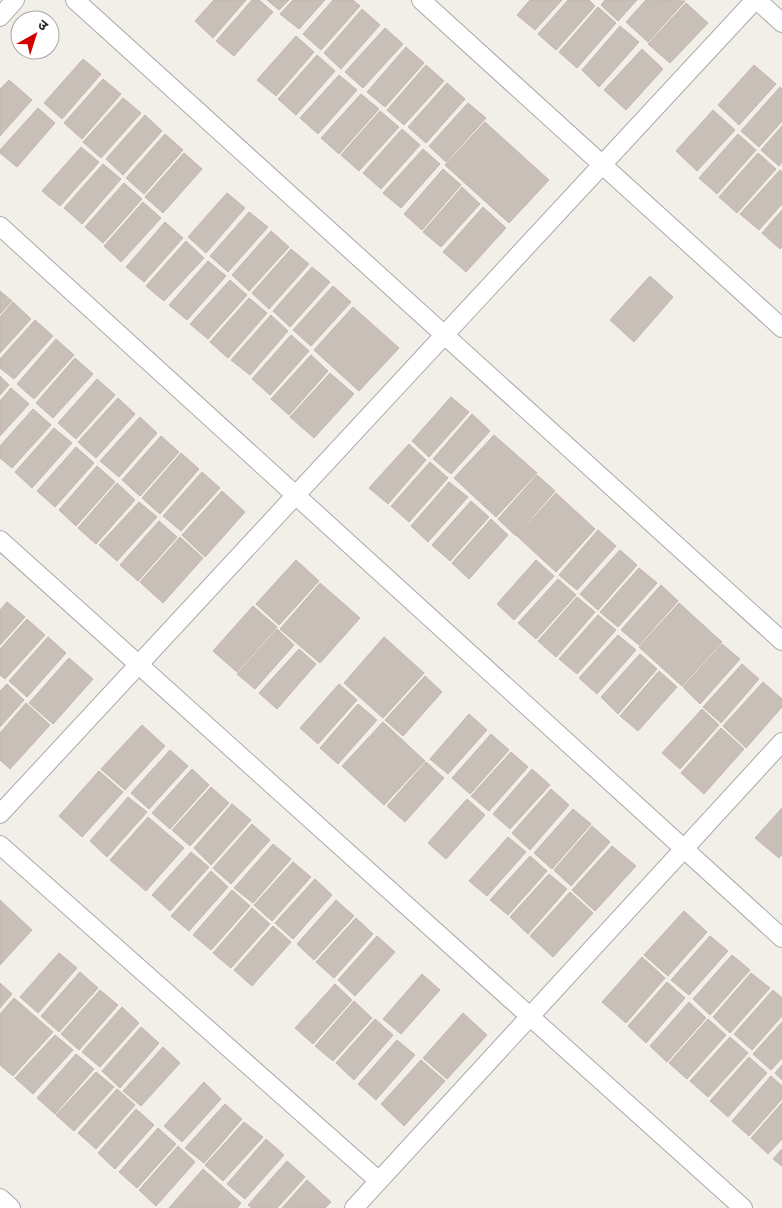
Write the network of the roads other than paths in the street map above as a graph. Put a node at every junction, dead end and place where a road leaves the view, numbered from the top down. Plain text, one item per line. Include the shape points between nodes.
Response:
1 (15, 0) edge
2 (75, 0) edge
3 (421, 0) edge
4 (756, 0) edge
5 (0, 17) edge
6 (782, 23) edge
7 (602, 165) junction
8 (0, 226) edge
9 (782, 328) edge
10 (445, 335) junction
11 (296, 495) junction
12 (0, 540) edge
13 (782, 641) edge
14 (139, 664) junction
15 (782, 742) edge
16 (0, 814) edge
17 (0, 845) edge
18 (684, 849) junction
19 (782, 938) edge
20 (530, 1017) junction
21 (379, 1181) junction
22 (0, 1198) edge
23 (11, 1208) edge
24 (354, 1208) edge
25 (743, 1208) edge

1 - 5 lane
2 - 10 lane
3 - 7 lane
4 - 6 lane
4 - 7 lane
7 - 9 lane
7 - 10 lane
8 - 11 lane
10 - 11 lane
10 - 13 lane
11 - 14 lane
11 - 18 lane
12 - 14 lane
14 - 16 lane
14 - 20 lane
15 - 18 lane
17 - 21 lane
18 - 19 lane
18 - 20 lane
20 - 21 lane
20 - 25 lane
21 - 24 lane
22 - 23 lane

